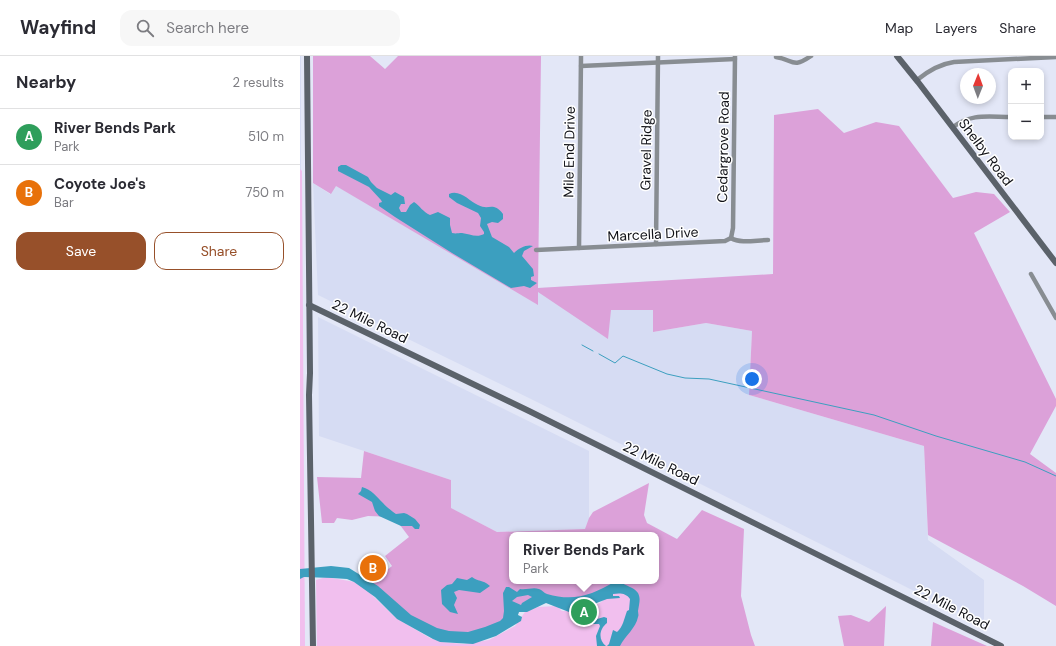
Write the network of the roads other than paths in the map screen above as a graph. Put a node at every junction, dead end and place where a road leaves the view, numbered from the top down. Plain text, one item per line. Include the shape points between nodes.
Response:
1 (307, 56) edge
2 (581, 56) edge
3 (658, 56) edge
4 (811, 56) edge
5 (897, 56) edge
6 (735, 57) edge
7 (776, 57) edge
8 (1056, 57) edge
9 (658, 63) junction
10 (581, 66) junction
11 (917, 80) junction
12 (1008, 116) edge
13 (1044, 116) edge
14 (1056, 117) edge
15 (953, 127) junction
16 (731, 238) junction
17 (768, 240) dead end
18 (656, 244) junction
19 (579, 248) junction
20 (536, 250) dead end
21 (1056, 263) edge
22 (1031, 274) dead end
23 (309, 305) junction
24 (1056, 318) edge
25 (313, 646) edge
26 (1001, 646) edge

1 - 23 street
2 - 10 street, Mile End Drive
3 - 9 street, Gravel Ridge
4 - 7 street via 797,64
5 - 11 street, Shelby Road
6 - 9 street
6 - 16 street, Cedargrove Road
8 - 11 street via 954,62 936,68
9 - 10 street
9 - 18 street, Gravel Ridge
10 - 19 street, Mile End Drive
11 - 15 street, Shelby Road
12 - 15 street via 971,117
13 - 14 street
15 - 21 street, Shelby Road
16 - 17 street, Marcella Drive via 743,242
16 - 18 street, Marcella Drive via 724,241
18 - 19 street, Marcella Drive
19 - 20 street, Marcella Drive
22 - 24 street
23 - 25 street
23 - 26 street, 22 Mile Road via 529,411

